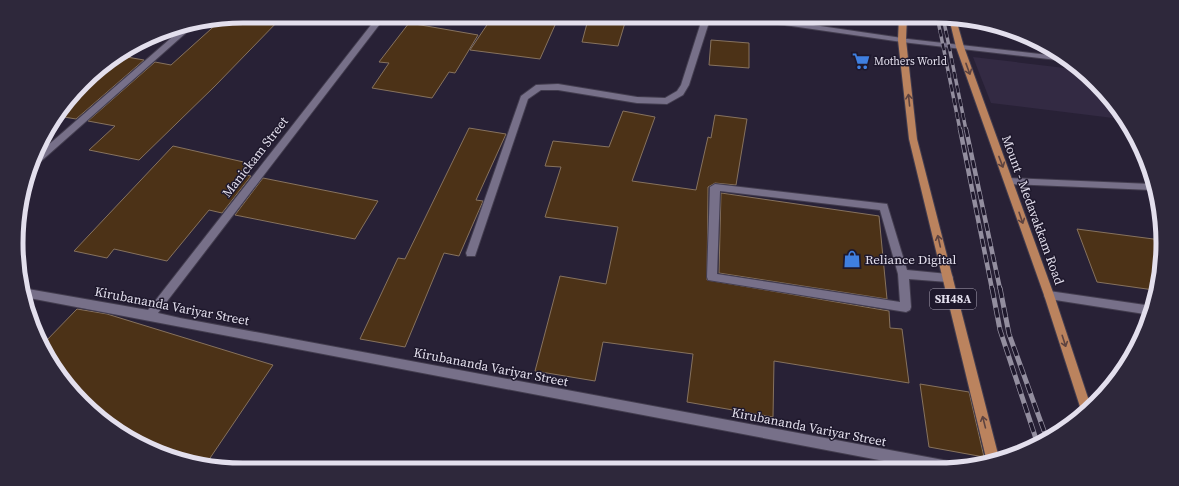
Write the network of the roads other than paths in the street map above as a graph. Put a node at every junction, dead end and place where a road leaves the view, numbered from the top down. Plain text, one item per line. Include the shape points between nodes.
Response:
1 (377, 23) edge
2 (705, 23) edge
3 (785, 23) edge
4 (903, 23) edge
5 (953, 23) edge
6 (185, 31) edge
7 (902, 40) junction
8 (960, 47) junction
9 (1055, 58) edge
10 (41, 156) edge
11 (1008, 181) junction
12 (1149, 187) edge
13 (471, 253) dead end
14 (903, 274) junction
15 (948, 278) junction
16 (29, 293) edge
17 (1049, 295) junction
18 (1145, 310) edge
19 (150, 315) junction
20 (1085, 405) edge
21 (992, 456) edge
22 (927, 463) edge

1 - 19 street, Manickam Street
2 - 13 street via 685,85 680,93 667,101 636,100 558,88 539,88 524,98
3 - 7 street
4 - 7 main road, SH48A
5 - 8 main road, Mount - Medavakkam Road
6 - 10 street
7 - 8 street
15 -> 7 main road, SH48A via 913,139
8 - 9 street
8 -> 11 main road, Mount - Medavakkam Road
11 - 12 street
11 -> 17 main road, Mount - Medavakkam Road
14 - 14 street via 906,307 712,277 715,187 884,207
14 - 15 street
21 -> 15 main road, SH48A
16 - 19 street, Kirubananda Variyar Street
17 - 18 street
17 -> 20 main road, Mount - Medavakkam Road
19 - 22 street, Kirubananda Variyar Street via 196,326

